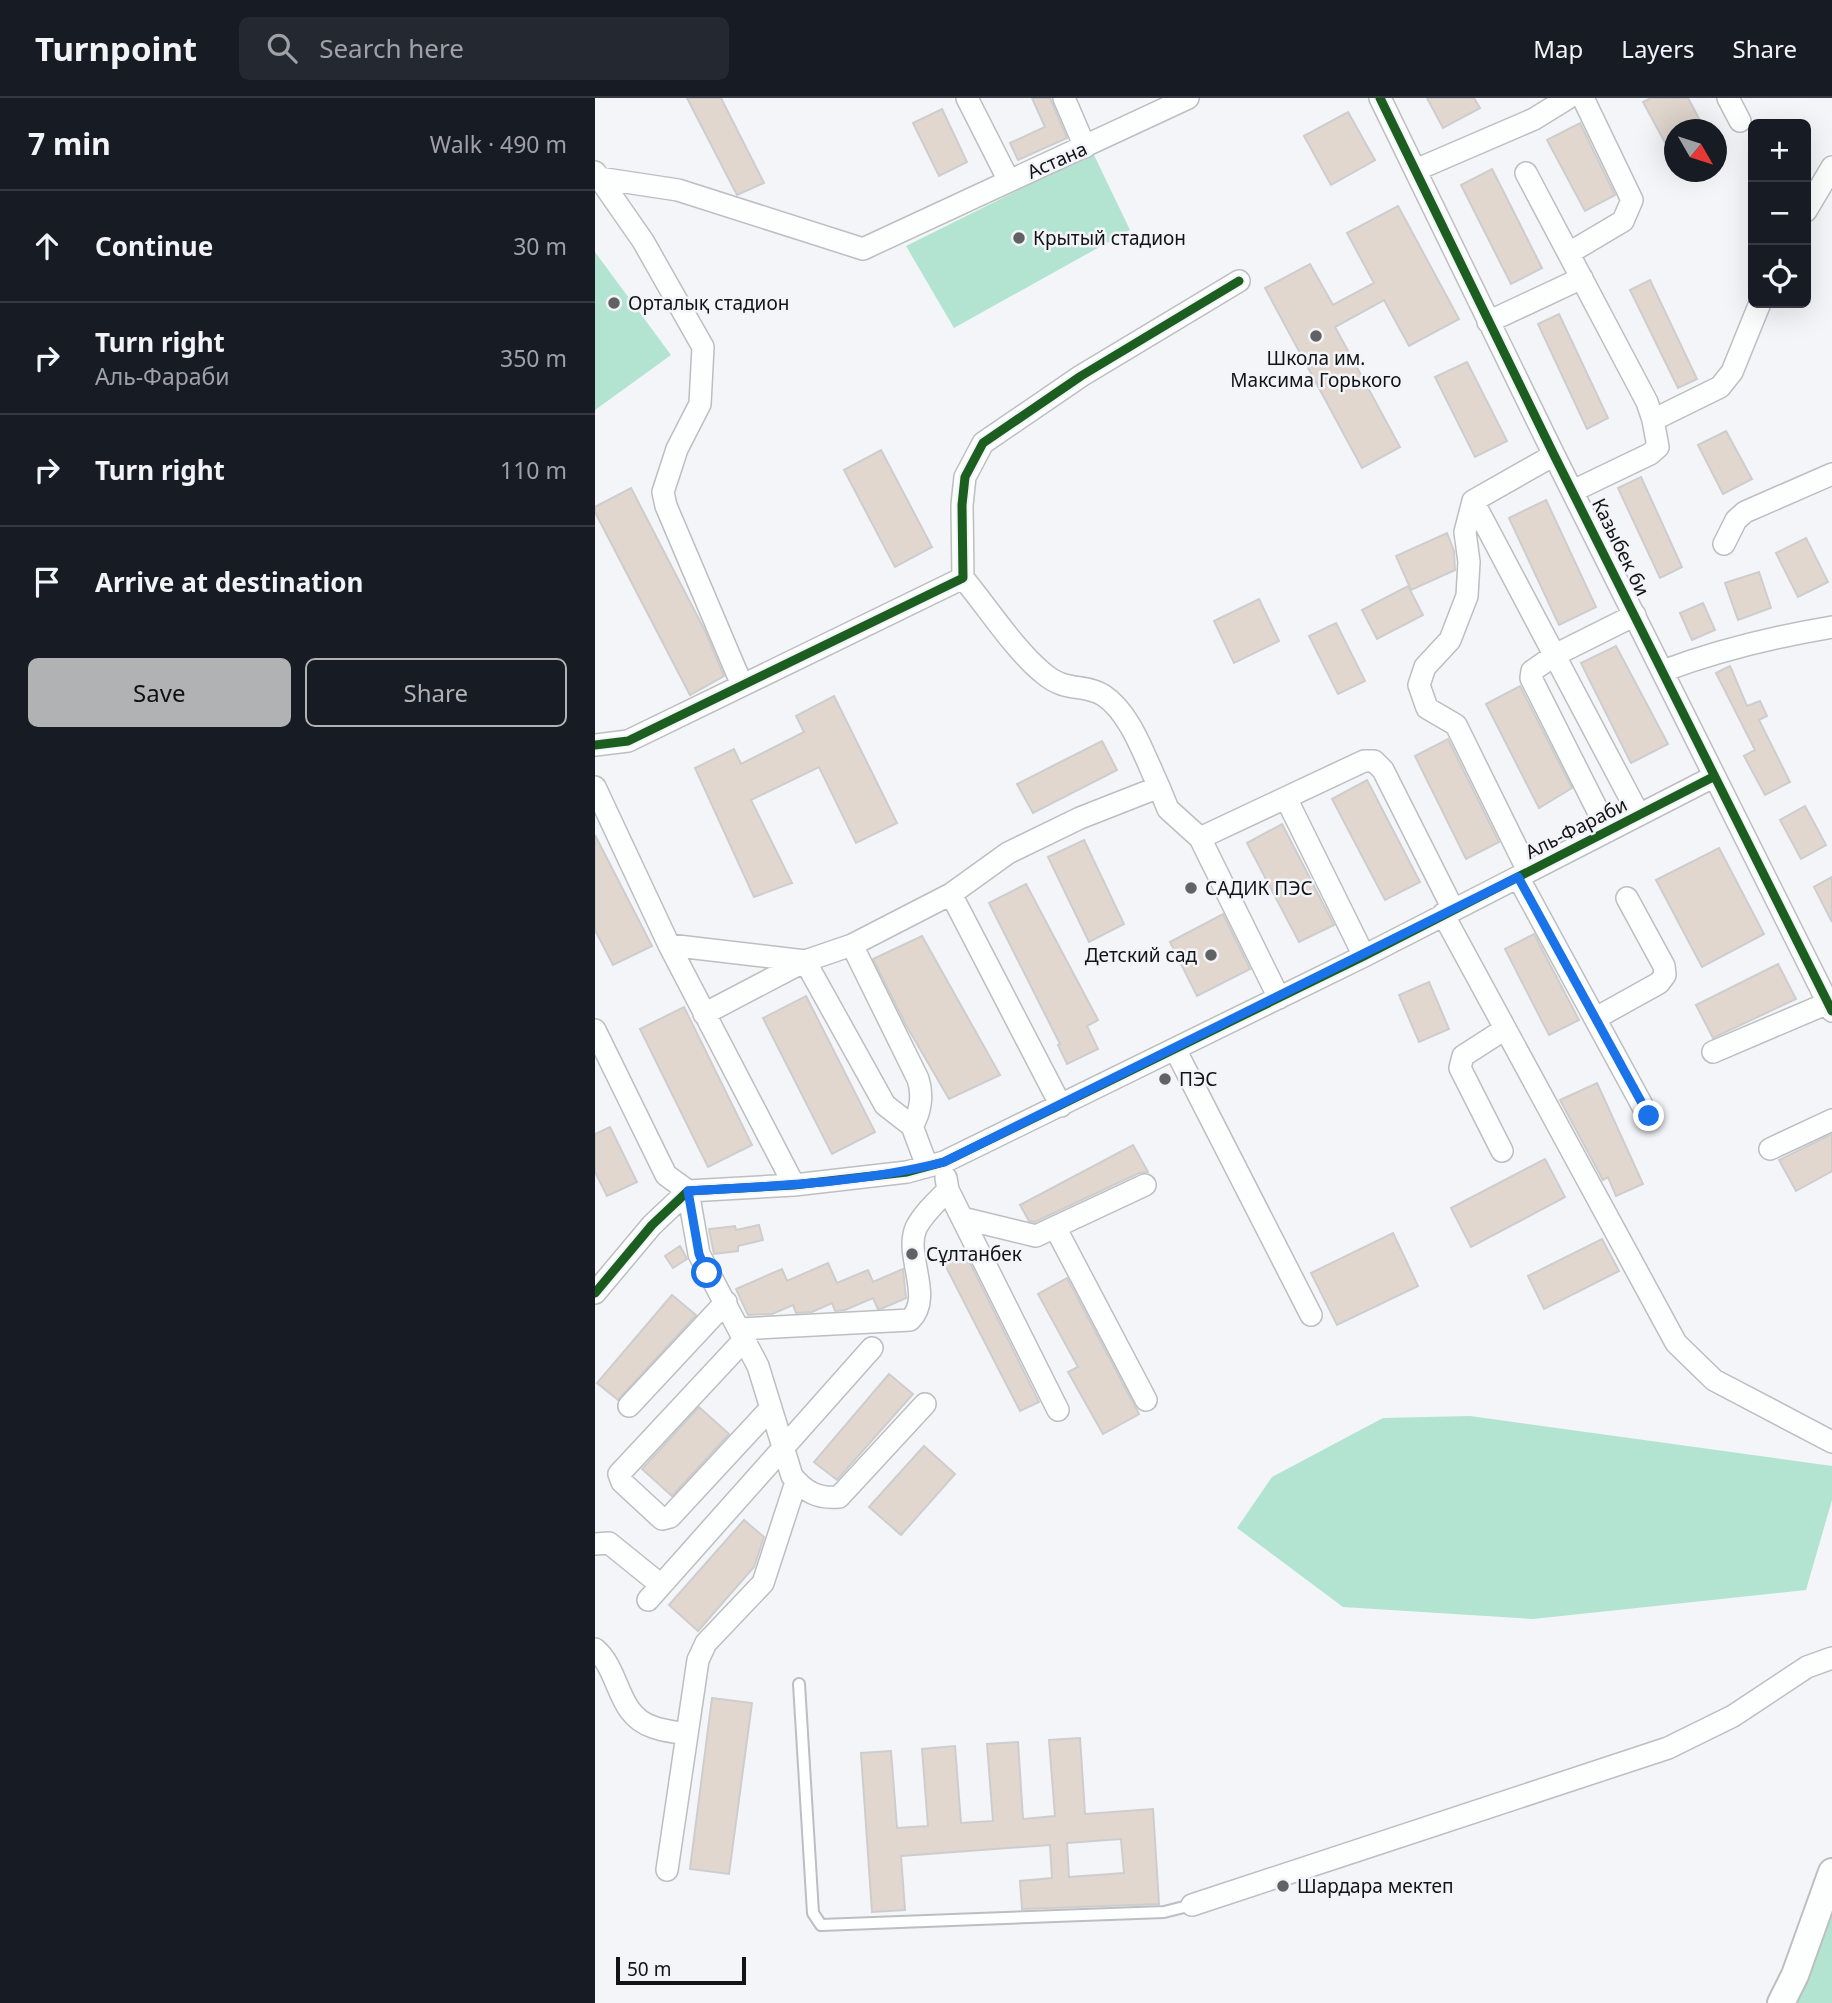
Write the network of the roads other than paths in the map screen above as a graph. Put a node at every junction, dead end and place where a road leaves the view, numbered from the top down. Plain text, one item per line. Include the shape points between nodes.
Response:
1 (967, 98) edge
2 (1064, 98) edge
3 (1188, 98) edge
4 (1380, 98) edge
5 (1568, 98) edge
6 (1583, 98) edge
7 (1728, 98) edge
8 (1163, 103) edge
9 (1740, 121) dead end
10 (1085, 147) junction
11 (1832, 167) edge
12 (1418, 169) junction
13 (1526, 173) dead end
14 (597, 175) edge
15 (1009, 181) junction
16 (1811, 203) edge
17 (1569, 253) junction
18 (1582, 278) junction
19 (1238, 281) dead end
20 (1758, 308) edge
21 (1488, 322) junction
22 (1653, 420) junction
23 (1554, 455) junction
24 (1832, 474) edge
25 (1573, 491) junction
26 (1473, 502) junction
27 (1724, 544) dead end
28 (963, 578) junction
29 (1635, 615) junction
30 (1832, 627) edge
31 (1555, 655) junction
32 (1663, 671) junction
33 (742, 685) junction
34 (595, 745) edge
35 (1713, 777) junction
36 (595, 787) edge
37 (1159, 787) junction
38 (1286, 798) junction
39 (1639, 815) junction
40 (1608, 831) junction
41 (1200, 838) junction
42 (1523, 874) junction
43 (951, 894) junction
44 (1627, 898) dead end
45 (1448, 911) junction
46 (852, 945) junction
47 (669, 946) junction
48 (1364, 956) junction
49 (805, 961) junction
50 (1279, 998) junction
51 (1830, 1007) edge
52 (704, 1014) junction
53 (1596, 1018) junction
54 (1505, 1029) junction
55 (595, 1030) edge
56 (1175, 1049) junction
57 (1713, 1052) dead end
58 (1062, 1106) junction
59 (1649, 1116) dead end
60 (1832, 1120) edge
61 (912, 1126) junction
62 (1770, 1149) dead end
63 (1502, 1150) dead end
64 (935, 1164) junction
65 (794, 1185) junction
66 (1145, 1185) dead end
67 (948, 1190) junction
68 (688, 1191) junction
69 (962, 1218) junction
70 (1055, 1227) junction
71 (599, 1280) edge
72 (726, 1302) junction
73 (1311, 1315) dead end
74 (742, 1334) junction
75 (872, 1348) dead end
76 (1146, 1400) dead end
77 (925, 1404) dead end
78 (629, 1406) dead end
79 (771, 1408) junction
80 (1058, 1410) dead end
81 (1832, 1442) edge
82 (783, 1448) junction
83 (796, 1482) junction
84 (595, 1544) edge
85 (595, 1649) edge
86 (1832, 1658) edge
87 (800, 1684) dead end
88 (686, 1734) junction
89 (667, 1870) dead end
90 (1832, 1872) edge
91 (1192, 1905) joint
92 (1781, 2003) edge

1 - 15 street, Астана
2 - 10 street
3 - 8 street, Астана
4 - 12 street, Казыбек би
5 - 12 street via 1534,120
6 - 17 street via 1632,200 1623,221
7 - 9 street
8 - 10 street, Астана
10 - 15 street, Астана
11 - 16 street
12 - 21 street, Казыбек би
13 - 17 street
14 - 15 street via 678,190 863,249
14 - 33 street via 643,241 703,347 700,404 677,449 663,492
17 - 18 street
18 - 21 street
18 - 22 street
19 - 28 street via 1070,383 983,443 965,477
20 - 22 street via 1732,372 1720,387
21 - 23 street, Казыбек би
22 - 25 street via 1658,447
23 - 25 street, Казыбек би
23 - 26 street
24 - 27 street via 1745,512 1735,520
25 - 29 street, Казыбек би
26 - 31 street
26 - 42 street via 1465,532 1467,596 1450,640 1425,667 1419,685 1427,708 1456,725
28 - 33 street
28 - 37 street via 1040,671 1067,688 1102,695 1117,709
29 - 31 street
29 - 32 street, Казыбек би
30 - 32 street via 1757,640
31 - 39 street
31 - 40 street via 1537,664 1531,678
32 - 35 street, Казыбек би
33 - 34 street via 628,741
35 - 39 street, Аль-Фараби
35 - 51 street, Казыбек би
36 - 47 street
37 - 41 street via 1168,809
37 - 43 street via 1008,853
38 - 41 street
38 - 45 street via 1364,761 1374,761 1383,770
38 - 48 street
39 - 40 street, Аль-Фараби
40 - 42 street, Аль-Фараби
41 - 50 street
42 - 45 street, Аль-Фараби
42 - 53 street
43 - 46 street
43 - 58 street
44 - 53 street via 1665,975 1659,983
45 - 48 street, Аль-Фараби
45 - 54 street
46 - 49 street
46 - 61 street via 922,1091
47 - 49 street
47 - 52 street
48 - 50 street, Аль-Фараби
49 - 52 street
49 - 61 street via 885,1105
50 - 56 street, Аль-Фараби
51 - 57 street
52 - 65 street
53 - 59 street
54 - 63 street via 1460,1062
54 - 81 street via 1676,1343 1714,1380
55 - 68 street via 666,1175
56 - 58 street, Аль-Фараби
56 - 73 street
58 - 64 street, Аль-Фараби
60 - 62 street
61 - 64 street
64 - 65 street, Аль-Фараби via 907,1172
64 - 67 street
65 - 68 street, Аль-Фараби
66 - 70 street
67 - 69 street
67 - 74 street via 916,1228 913,1242 919,1305 910,1320
68 - 71 street
68 - 72 street via 699,1254
69 - 70 street via 1027,1236
69 - 80 street
70 - 76 street
72 - 74 street
72 - 78 street
74 - 79 street
74 - 79 street via 619,1474 622,1482 662,1519 670,1517
75 - 82 street
77 - 83 street via 839,1497 811,1494
79 - 82 street
82 - 83 street
82 - 84 street via 655,1592 609,1543
83 - 88 street via 763,1583 706,1643 698,1660
85 - 88 street via 611,1666 629,1711 651,1727
86 - 91 street via 1807,1667 1733,1716 1668,1748
87 - 91 lane via 813,1913 821,1925 1164,1912
88 - 89 street
90 - 92 street

